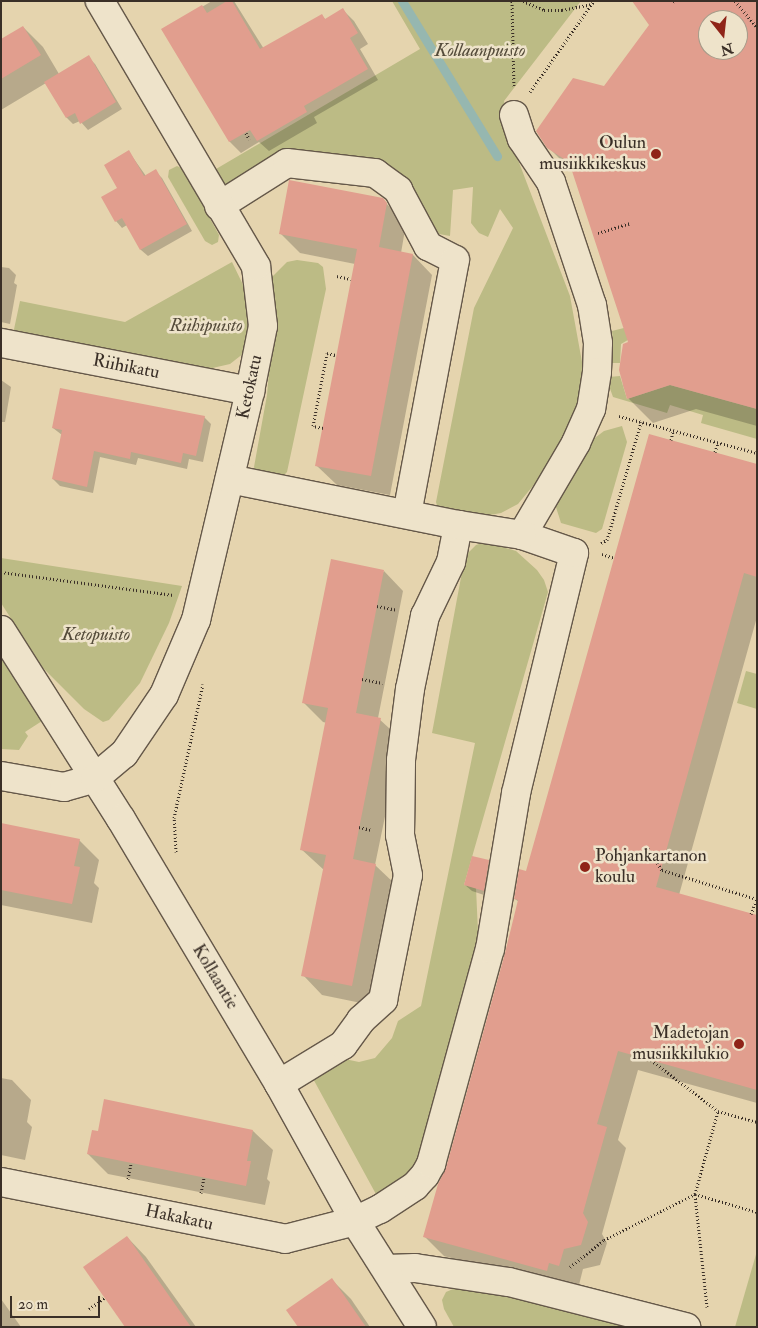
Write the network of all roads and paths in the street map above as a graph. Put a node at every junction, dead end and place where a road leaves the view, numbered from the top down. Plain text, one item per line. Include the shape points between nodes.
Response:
1 (100, 1) edge
2 (512, 1) edge
3 (523, 1) edge
4 (735, 1) edge
5 (593, 3) edge
6 (756, 22) edge
7 (757, 27) edge
8 (514, 115) junction
9 (246, 133) dead end
10 (249, 139) dead end
11 (219, 206) junction
12 (337, 276) dead end
13 (351, 278) dead end
14 (1, 343) edge
15 (336, 355) dead end
16 (250, 392) junction
17 (591, 409) junction
18 (641, 422) junction
19 (323, 428) dead end
20 (673, 431) junction
21 (671, 440) dead end
22 (718, 443) junction
23 (715, 452) dead end
24 (757, 453) edge
25 (230, 479) junction
26 (407, 514) junction
27 (458, 525) junction
28 (522, 535) junction
29 (574, 553) junction
30 (1, 572) edge
31 (174, 595) dead end
32 (1, 630) edge
33 (203, 683) dead end
34 (1, 776) edge
35 (95, 778) junction
36 (648, 848) dead end
37 (177, 856) dead end
38 (757, 899) edge
39 (751, 914) dead end
40 (651, 1060) dead end
41 (279, 1084) junction
42 (718, 1111) junction
43 (757, 1122) edge
44 (131, 1164) dead end
45 (204, 1178) dead end
46 (1, 1182) edge
47 (127, 1184) dead end
48 (694, 1194) junction
49 (200, 1199) dead end
50 (757, 1212) edge
51 (355, 1221) junction
52 (387, 1269) junction
53 (539, 1290) junction
54 (104, 1298) dead end
55 (89, 1309) dead end
56 (697, 1320) edge
57 (422, 1327) edge

1 - 11 street, Ketokatu
2 - 8 path
3 - 5 path via 544,10 562,10
4 - 6 path
5 - 8 path
6 - 7 path
8 - 17 street via 522,139 551,182 592,305 598,343
9 - 10 path
11 - 16 street, Ketokatu via 256,266 263,326
11 - 26 street via 287,163 375,173 398,190 428,246 455,260
12 - 13 path
14 - 16 street, Riihikatu
15 - 19 path via 327,353 313,426
16 - 25 street, Ketokatu
17 - 18 path
17 - 28 street via 576,443
18 - 20 path
18 - 29 path via 608,540
20 - 21 path
20 - 22 path
22 - 23 path
22 - 24 path
25 - 26 street
25 - 35 street, Ketokatu via 196,620 164,694 124,754
26 - 27 street
27 - 28 street
27 - 41 street via 451,562 424,616 410,688 401,760 400,835 408,875 384,1000 361,1020 343,1045
28 - 29 street
29 - 51 street, Hakakatu via 516,793 490,949 431,1164 414,1186
30 - 31 path
32 - 35 street, Kollaantie
33 - 37 path via 174,818
34 - 35 street via 64,787
35 - 41 street, Kollaantie
36 - 38 path via 662,870
38 - 39 path
40 - 42 path
41 - 51 street, Kollaantie
42 - 43 path
42 - 48 path
44 - 47 path
45 - 49 path
46 - 51 street, Hakakatu via 285,1239
48 - 50 path
48 - 53 path via 604,1240
48 - 56 path
51 - 52 street, Kollaantie
52 - 53 street via 416,1268 509,1282
52 - 57 street, Kollaantie
53 - 56 street
54 - 55 path

